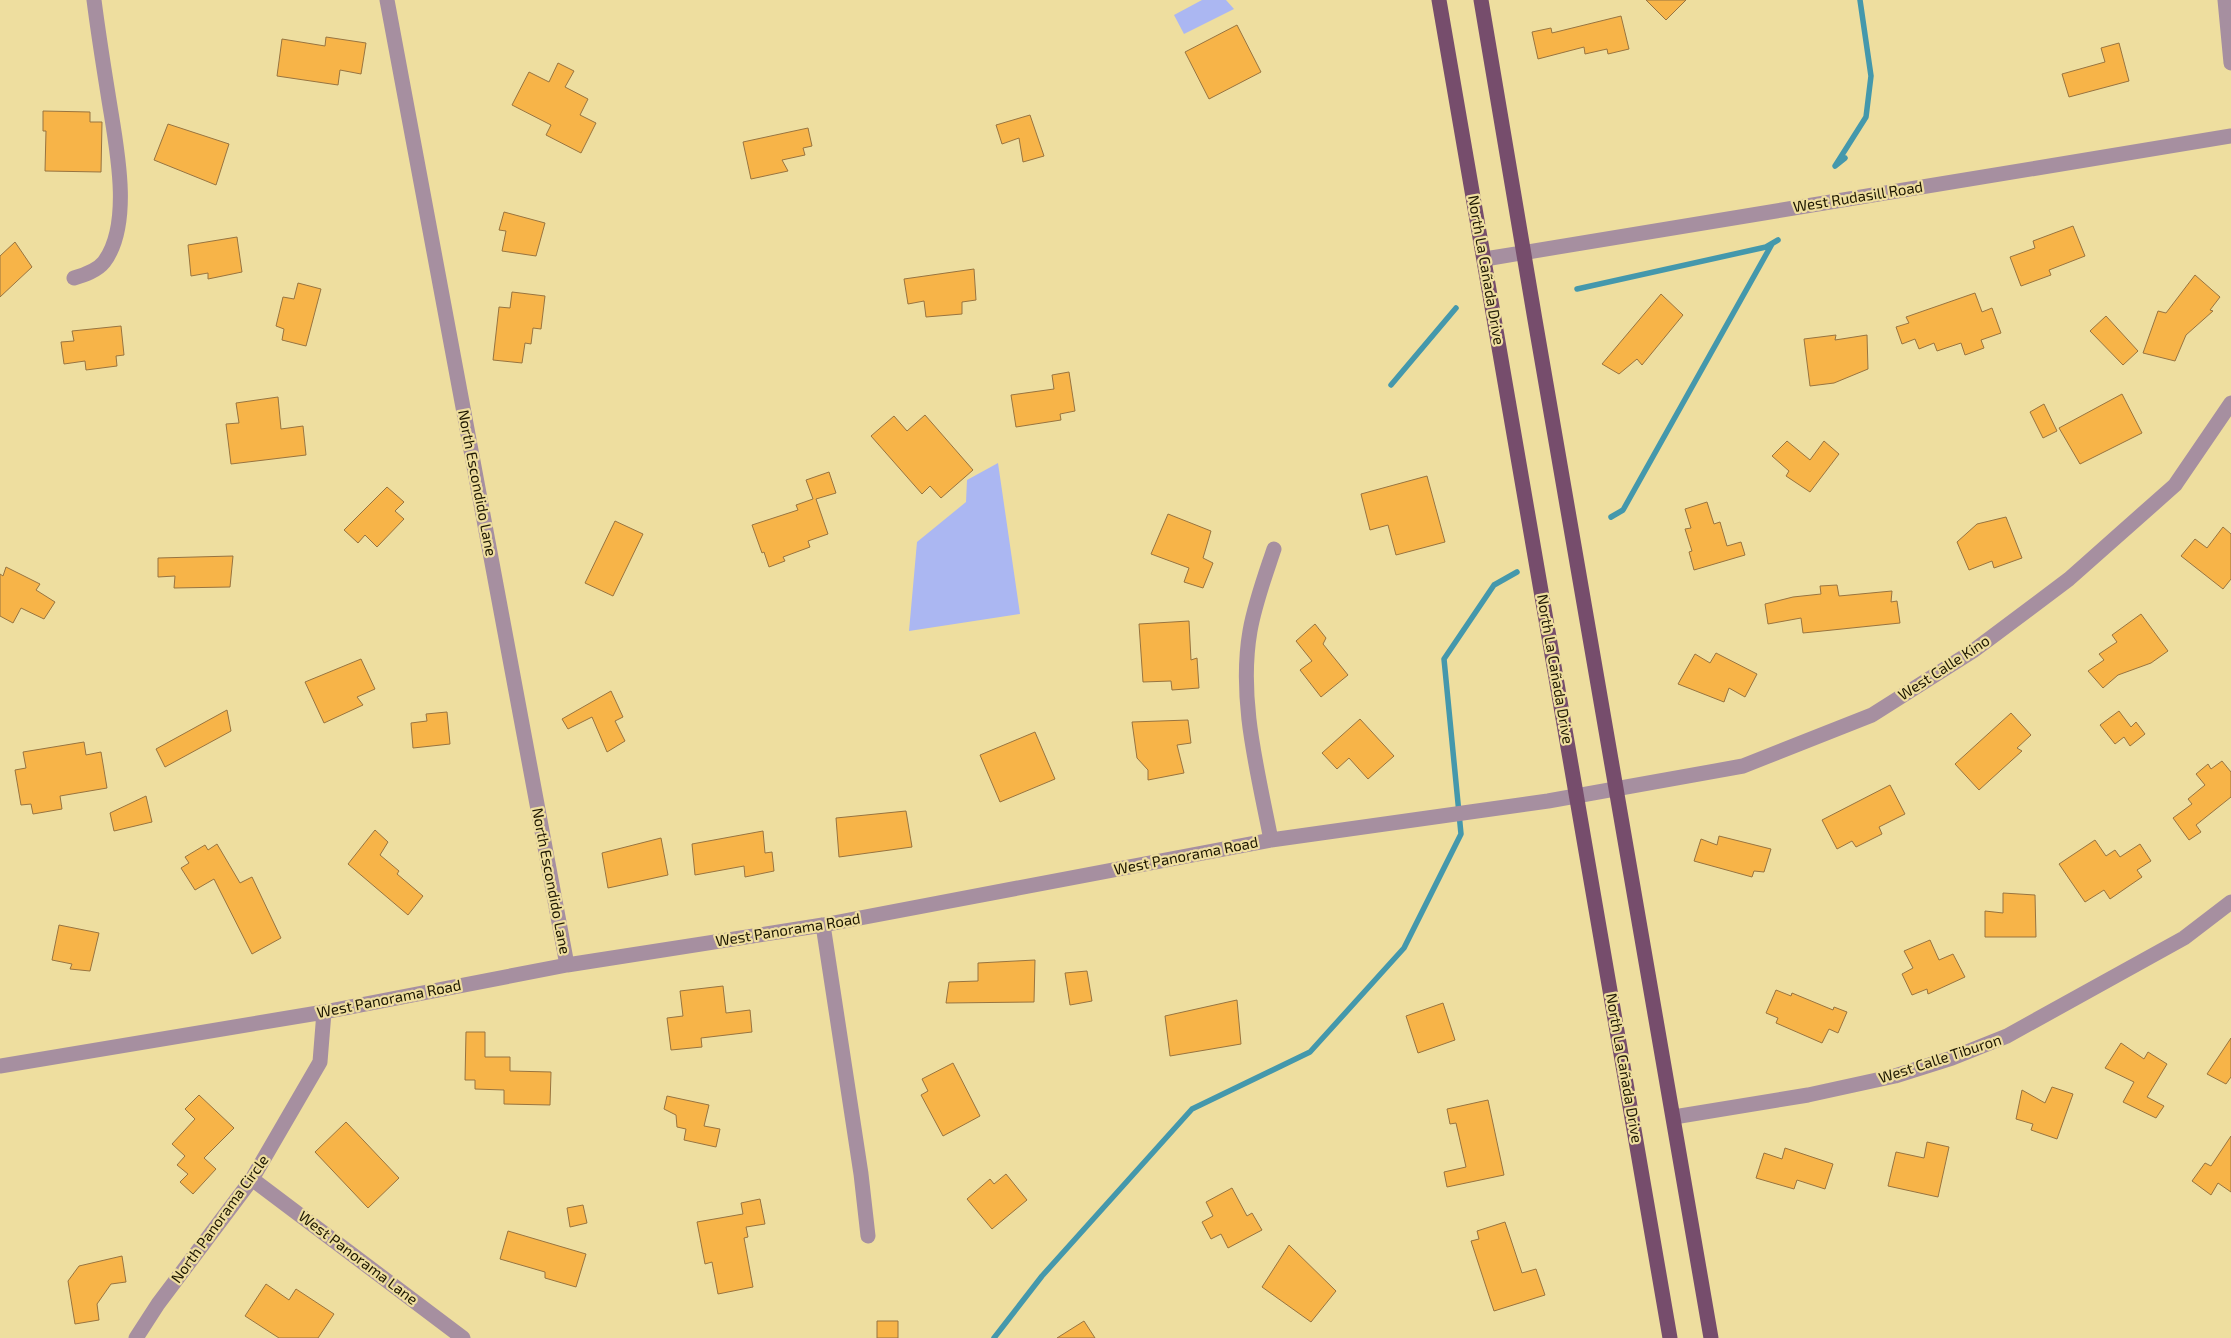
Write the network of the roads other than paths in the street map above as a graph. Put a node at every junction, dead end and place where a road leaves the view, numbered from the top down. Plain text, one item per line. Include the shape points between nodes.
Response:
1 (94, 0) edge
2 (386, 0) edge
3 (1439, 0) edge
4 (1481, 0) edge
5 (2225, 0) edge
6 (2231, 63) edge
7 (2231, 136) edge
8 (1523, 252) junction
9 (1485, 259) junction
10 (74, 278) dead end
11 (2231, 403) edge
12 (1274, 549) dead end
13 (1617, 790) junction
14 (1577, 796) junction
15 (1270, 840) junction
16 (2231, 902) edge
17 (824, 925) junction
18 (567, 965) junction
19 (324, 1012) junction
20 (0, 1066) edge
21 (1674, 1117) junction
22 (252, 1179) junction
23 (868, 1236) dead end
24 (136, 1338) edge
25 (464, 1338) edge
26 (1670, 1338) edge
27 (1711, 1338) edge

1 - 10 street via 121,176 119,212 115,242 104,264
2 - 18 street, North Escondido Lane
3 - 9 main road, North La Cañada Drive
4 - 8 main road
5 - 6 street
7 - 8 street, West Rudasill Road
8 - 9 street, West Rudasill Road
8 - 13 main road
9 - 14 main road, North La Cañada Drive
11 - 13 street, West Calle Kino via 2175,485 2069,579 1973,651 1872,715 1743,766
12 - 15 street via 1250,631 1247,675 1250,727
13 - 14 street, West Calle Kino
13 - 21 main road
14 - 15 street, West Panorama Road
14 - 26 main road, North La Cañada Drive
15 - 17 street, West Panorama Road
16 - 21 street, West Calle Tiburon via 2176,942 2007,1036 1952,1058 1895,1076 1818,1093
17 - 18 street, West Panorama Road
17 - 23 street
18 - 19 street, West Panorama Road
19 - 20 street, West Panorama Road
19 - 22 street, North Panorama Circle via 320,1062
21 - 27 main road
22 - 24 street, North Panorama Circle
22 - 25 street, West Panorama Lane

